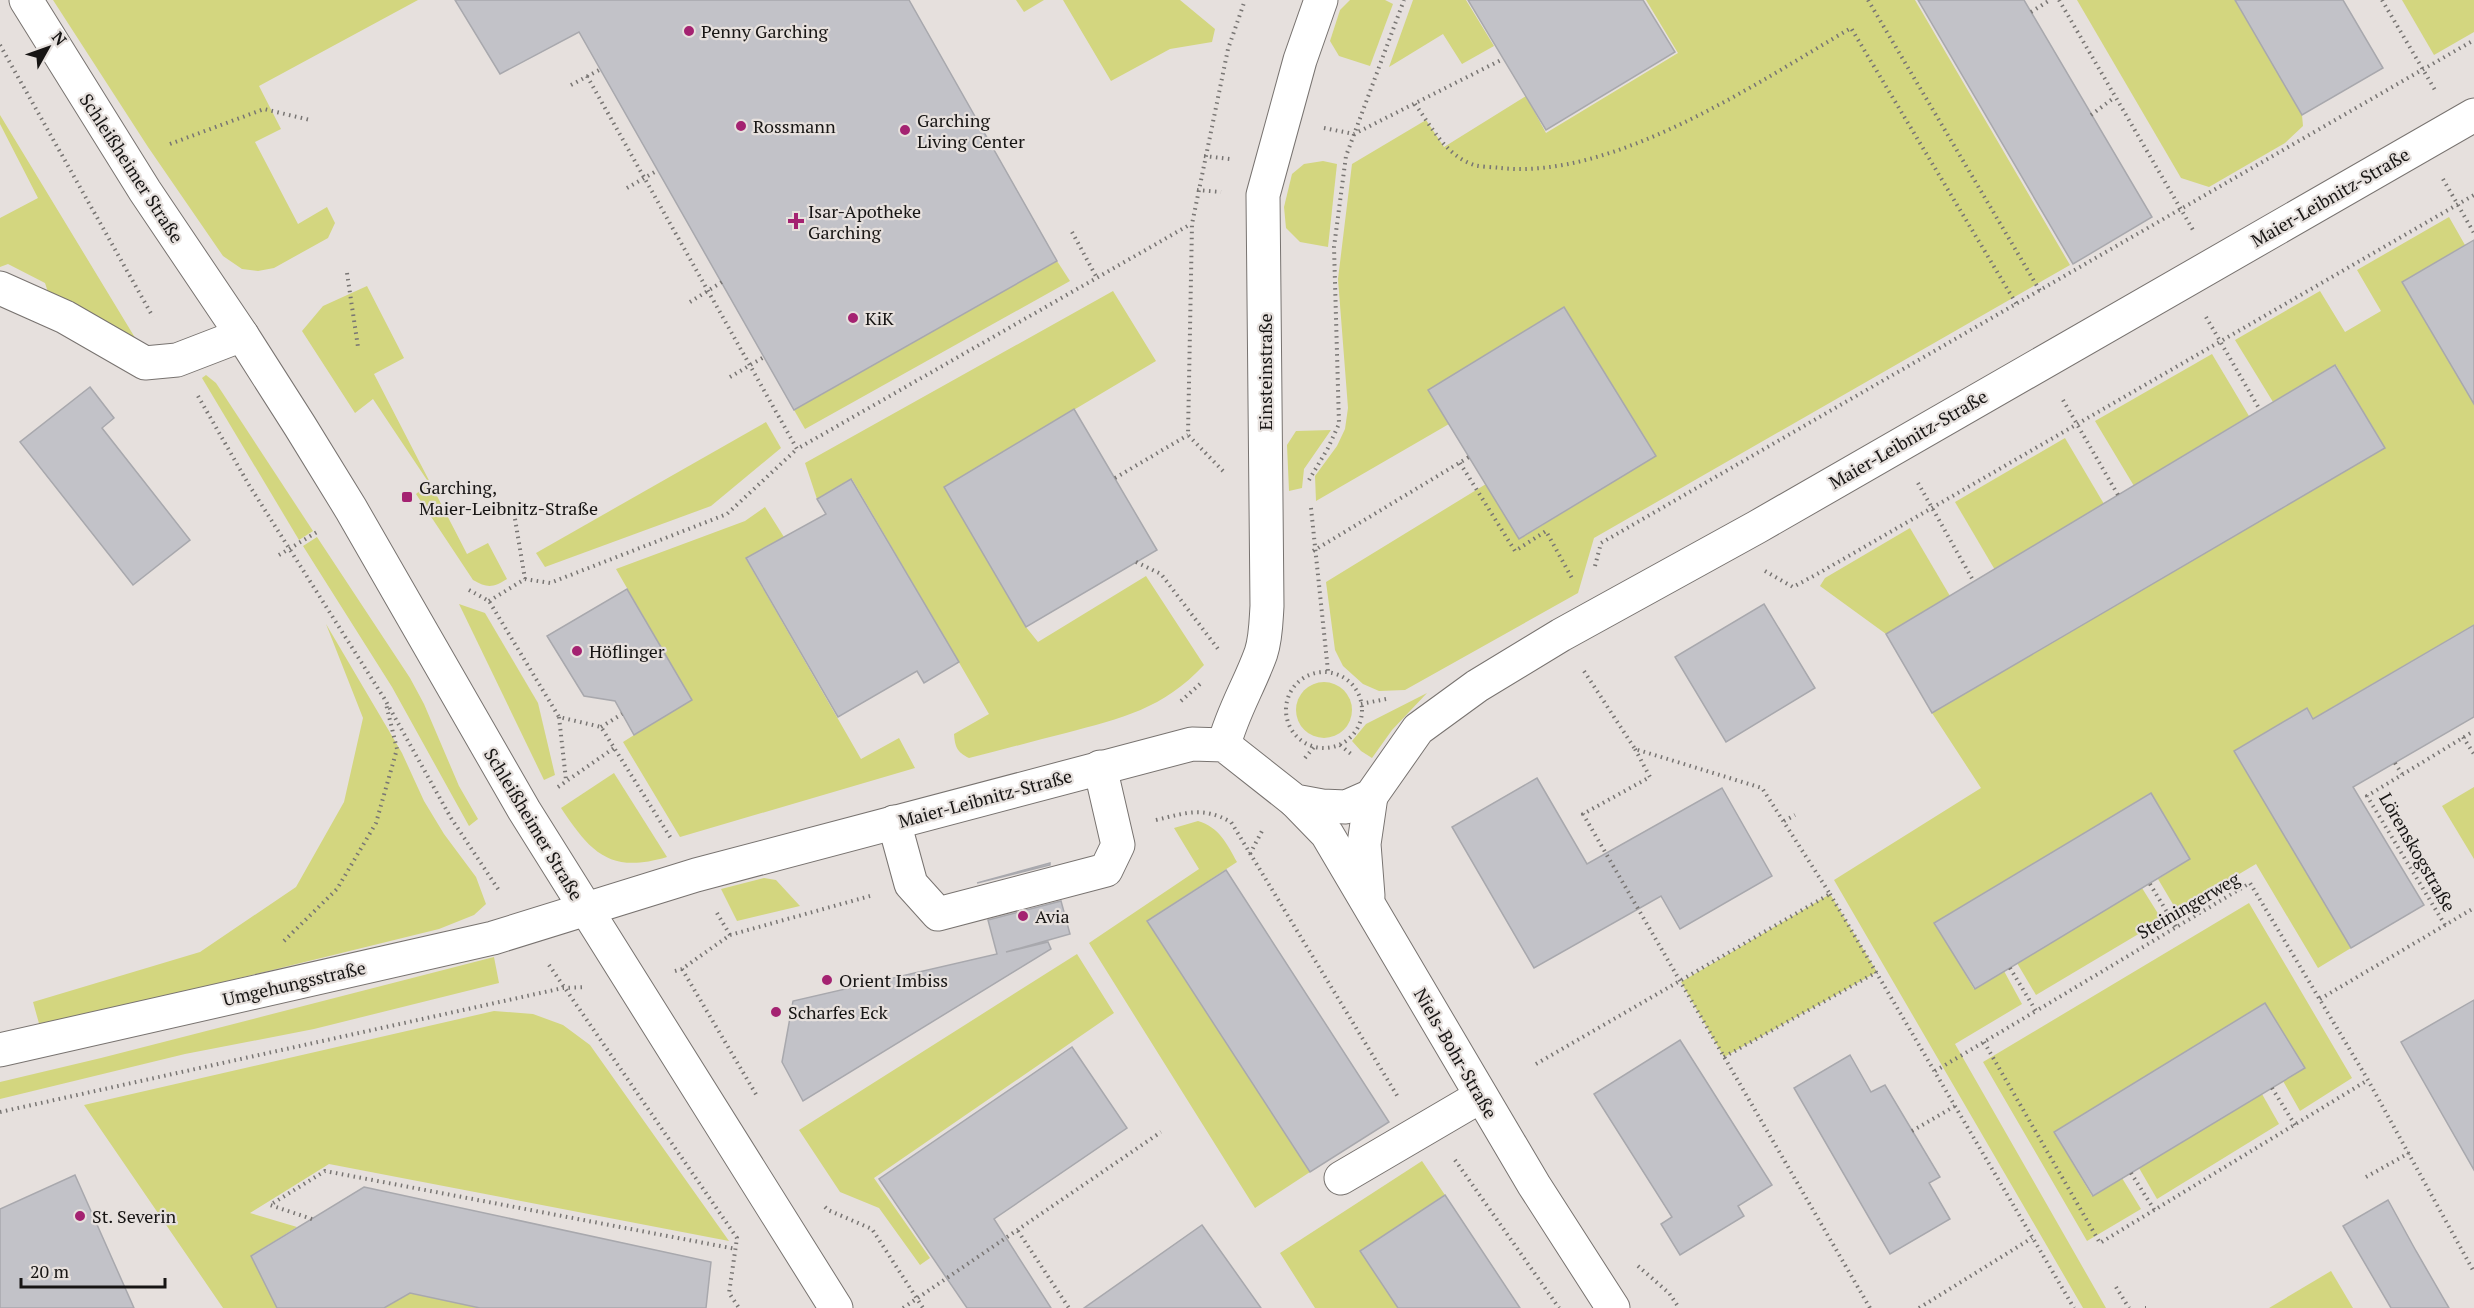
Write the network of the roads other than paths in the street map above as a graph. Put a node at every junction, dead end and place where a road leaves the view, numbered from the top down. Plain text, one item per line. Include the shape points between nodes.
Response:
1 (26, 0) edge
2 (1321, 0) edge
3 (2465, 120) edge
4 (0, 288) edge
5 (242, 335) junction
6 (1224, 745) junction
7 (1100, 767) junction
8 (1371, 796) junction
9 (1295, 801) junction
10 (894, 822) junction
11 (1368, 903) junction
12 (586, 910) junction
13 (0, 1050) edge
14 (1480, 1096) junction
15 (1341, 1178) dead end
16 (836, 1308) edge
17 (1613, 1308) edge

1 - 5 street, Schleißheimer Straße via 145,191
2 - 6 street, Einsteinstraße via 1282,120 1263,195 1267,606 1262,650
3 - 8 street, Maier-Leibnitz-Straße via 1477,686 1418,729
4 - 5 street via 65,317 145,363 177,360
5 - 12 street, Schleißheimer Straße via 351,509
6 - 7 street, Maier-Leibnitz-Straße via 1192,744
6 - 9 street
7 - 10 street, Maier-Leibnitz-Straße
7 - 10 street via 1118,845 1106,870 938,914 910,884
8 - 9 street via 1346,807
8 - 11 street, Maier-Leibnitz-Straße via 1364,844
9 - 11 street, Niels-Bohr-Straße via 1327,834
10 - 12 street, Maier-Leibnitz-Straße via 696,875
11 - 14 street, Niels-Bohr-Straße
12 - 13 street, Umgehungsstraße via 493,938
12 - 16 street, Schleißheimer Straße
14 - 15 street
14 - 17 street, Niels-Bohr-Straße

